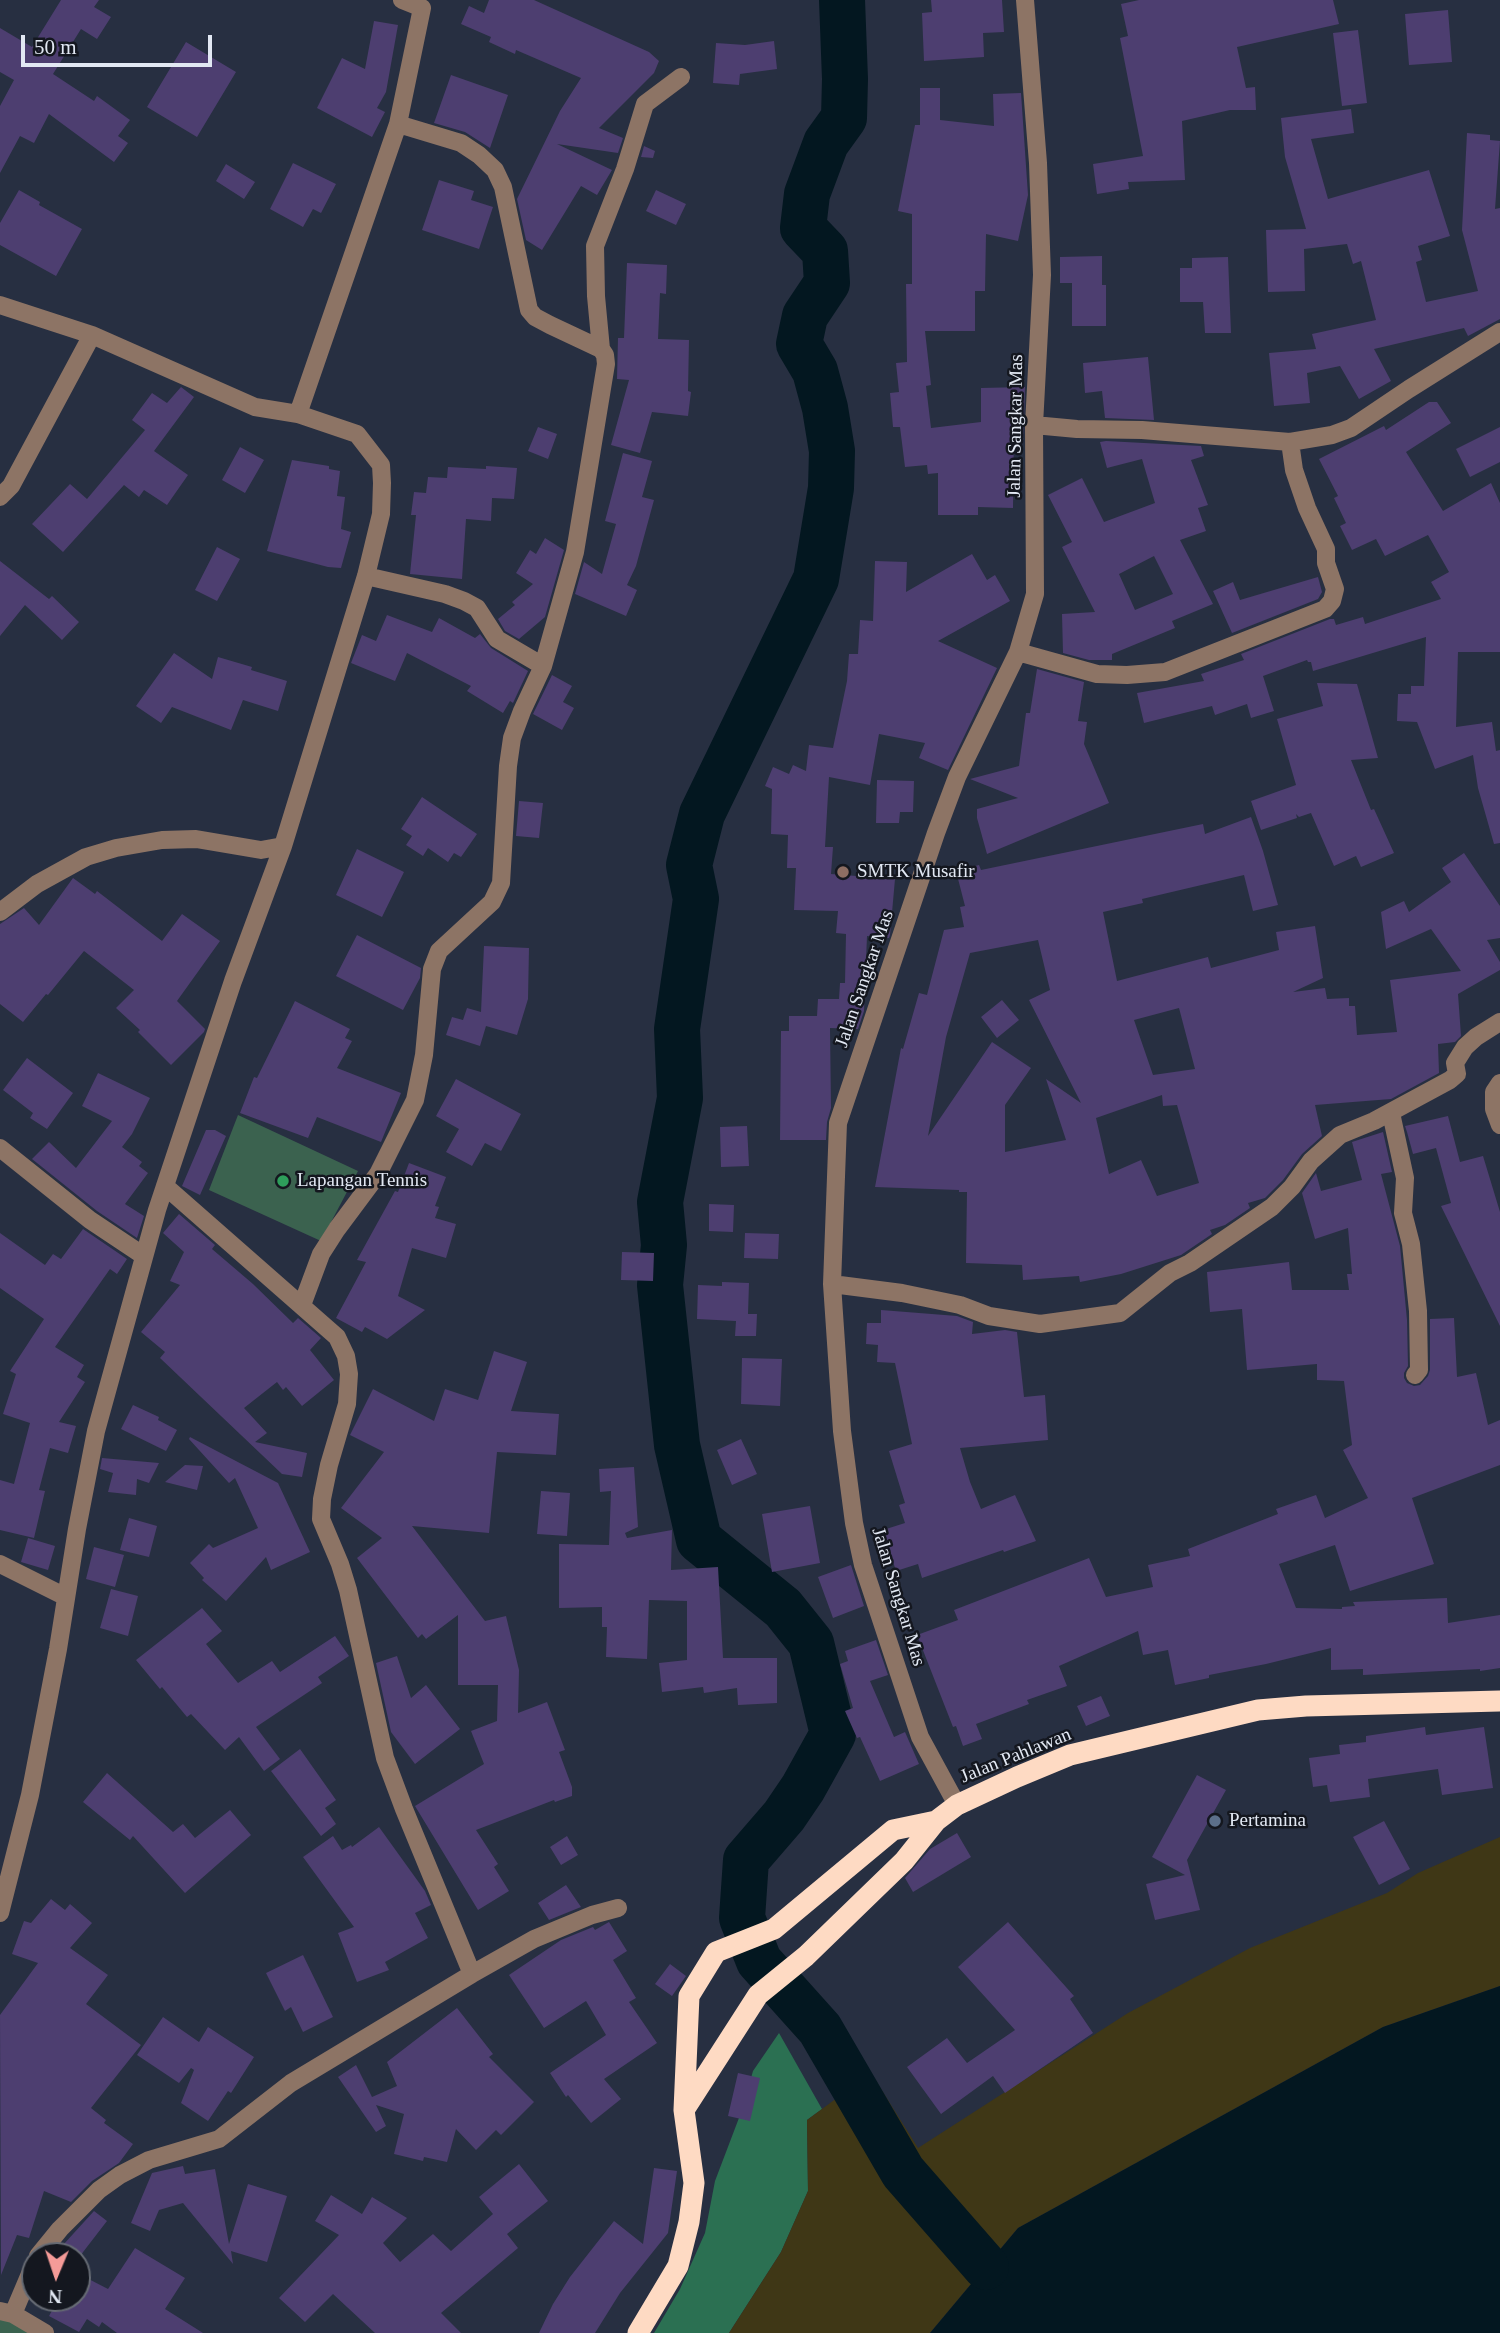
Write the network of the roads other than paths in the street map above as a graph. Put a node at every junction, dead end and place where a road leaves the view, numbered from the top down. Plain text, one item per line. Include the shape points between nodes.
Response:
1 (402, 0) edge
2 (1025, 0) edge
3 (424, 4) edge
4 (681, 77) dead end
5 (398, 124) junction
6 (0, 304) edge
7 (1500, 332) edge
8 (92, 335) junction
9 (601, 349) junction
10 (298, 414) junction
11 (1034, 425) junction
12 (1290, 442) junction
13 (0, 497) edge
14 (366, 576) junction
15 (1018, 652) junction
16 (543, 666) junction
17 (283, 846) junction
18 (0, 912) edge
19 (1500, 1022) edge
20 (1500, 1083) edge
21 (1391, 1113) junction
22 (1500, 1125) edge
23 (0, 1148) edge
24 (164, 1186) junction
25 (144, 1256) junction
26 (832, 1284) junction
27 (302, 1305) junction
28 (1415, 1376) dead end
29 (0, 1564) edge
30 (66, 1597) junction
31 (1500, 1701) edge
32 (957, 1805) junction
33 (936, 1821) junction
34 (618, 1908) dead end
35 (0, 1913) edge
36 (472, 1974) junction
37 (684, 2110) junction
38 (50, 2242) edge
39 (21, 2287) edge
40 (7, 2312) edge
41 (45, 2333) edge
42 (638, 2333) edge

1 - 3 street
2 - 11 street, Jalan Sangkar Mas via 1042,275
3 - 5 street
4 - 9 street via 645,104 595,246
5 - 9 street via 461,143 495,170 503,187 529,310
5 - 10 street
6 - 8 street
7 - 12 street via 1351,428
8 - 10 street via 256,407
8 - 13 street via 11,486
9 - 16 street via 606,364 575,552
10 - 14 street via 357,434 381,465 381,514
11 - 12 street
11 - 15 street, Jalan Sangkar Mas via 1035,594
12 - 15 street via 1294,470 1326,549 1335,589 1325,609 1164,672 1097,674
14 - 16 street via 464,601 477,608 497,639
14 - 17 street
15 - 26 street, Jalan Sangkar Mas via 957,777 838,1123
16 - 27 street via 512,738 498,894 439,951 432,969 415,1100 378,1174 321,1254
17 - 18 street via 261,850 196,839 116,848 86,857 37,884
17 - 24 street
19 - 21 street via 1465,1047 1455,1063 1457,1074 1450,1080
20 - 22 street via 1494,1092 1494,1110
21 - 26 street via 1340,1135 1272,1208 1170,1273 1120,1313 1040,1324 902,1293
21 - 28 street via 1405,1178 1403,1213 1418,1311 1419,1370
23 - 25 street via 90,1220
24 - 25 street
24 - 27 street
25 - 30 street via 96,1430
26 - 32 street, Jalan Sangkar Mas via 842,1431 863,1565 920,1737
27 - 36 street via 337,1337 349,1374 347,1404 329,1465 321,1519 348,1590 385,1758
29 - 30 street
30 - 35 street via 30,1795
31 - 32 highway, Jalan Pahlawan via 1258,1710 1070,1755
32 - 33 highway, Jalan Pahlawan
33 - 37 highway, Jalan Pahlawan via 904,1861 806,1956 758,1995
33 - 37 highway via 893,1830 774,1930 716,1952 689,1996
34 - 36 street via 534,1939
36 - 38 street via 291,2083 219,2139 149,2160 120,2175 99,2190
37 - 42 highway via 694,2183 689,2222 678,2266
39 - 40 street
40 - 41 street

